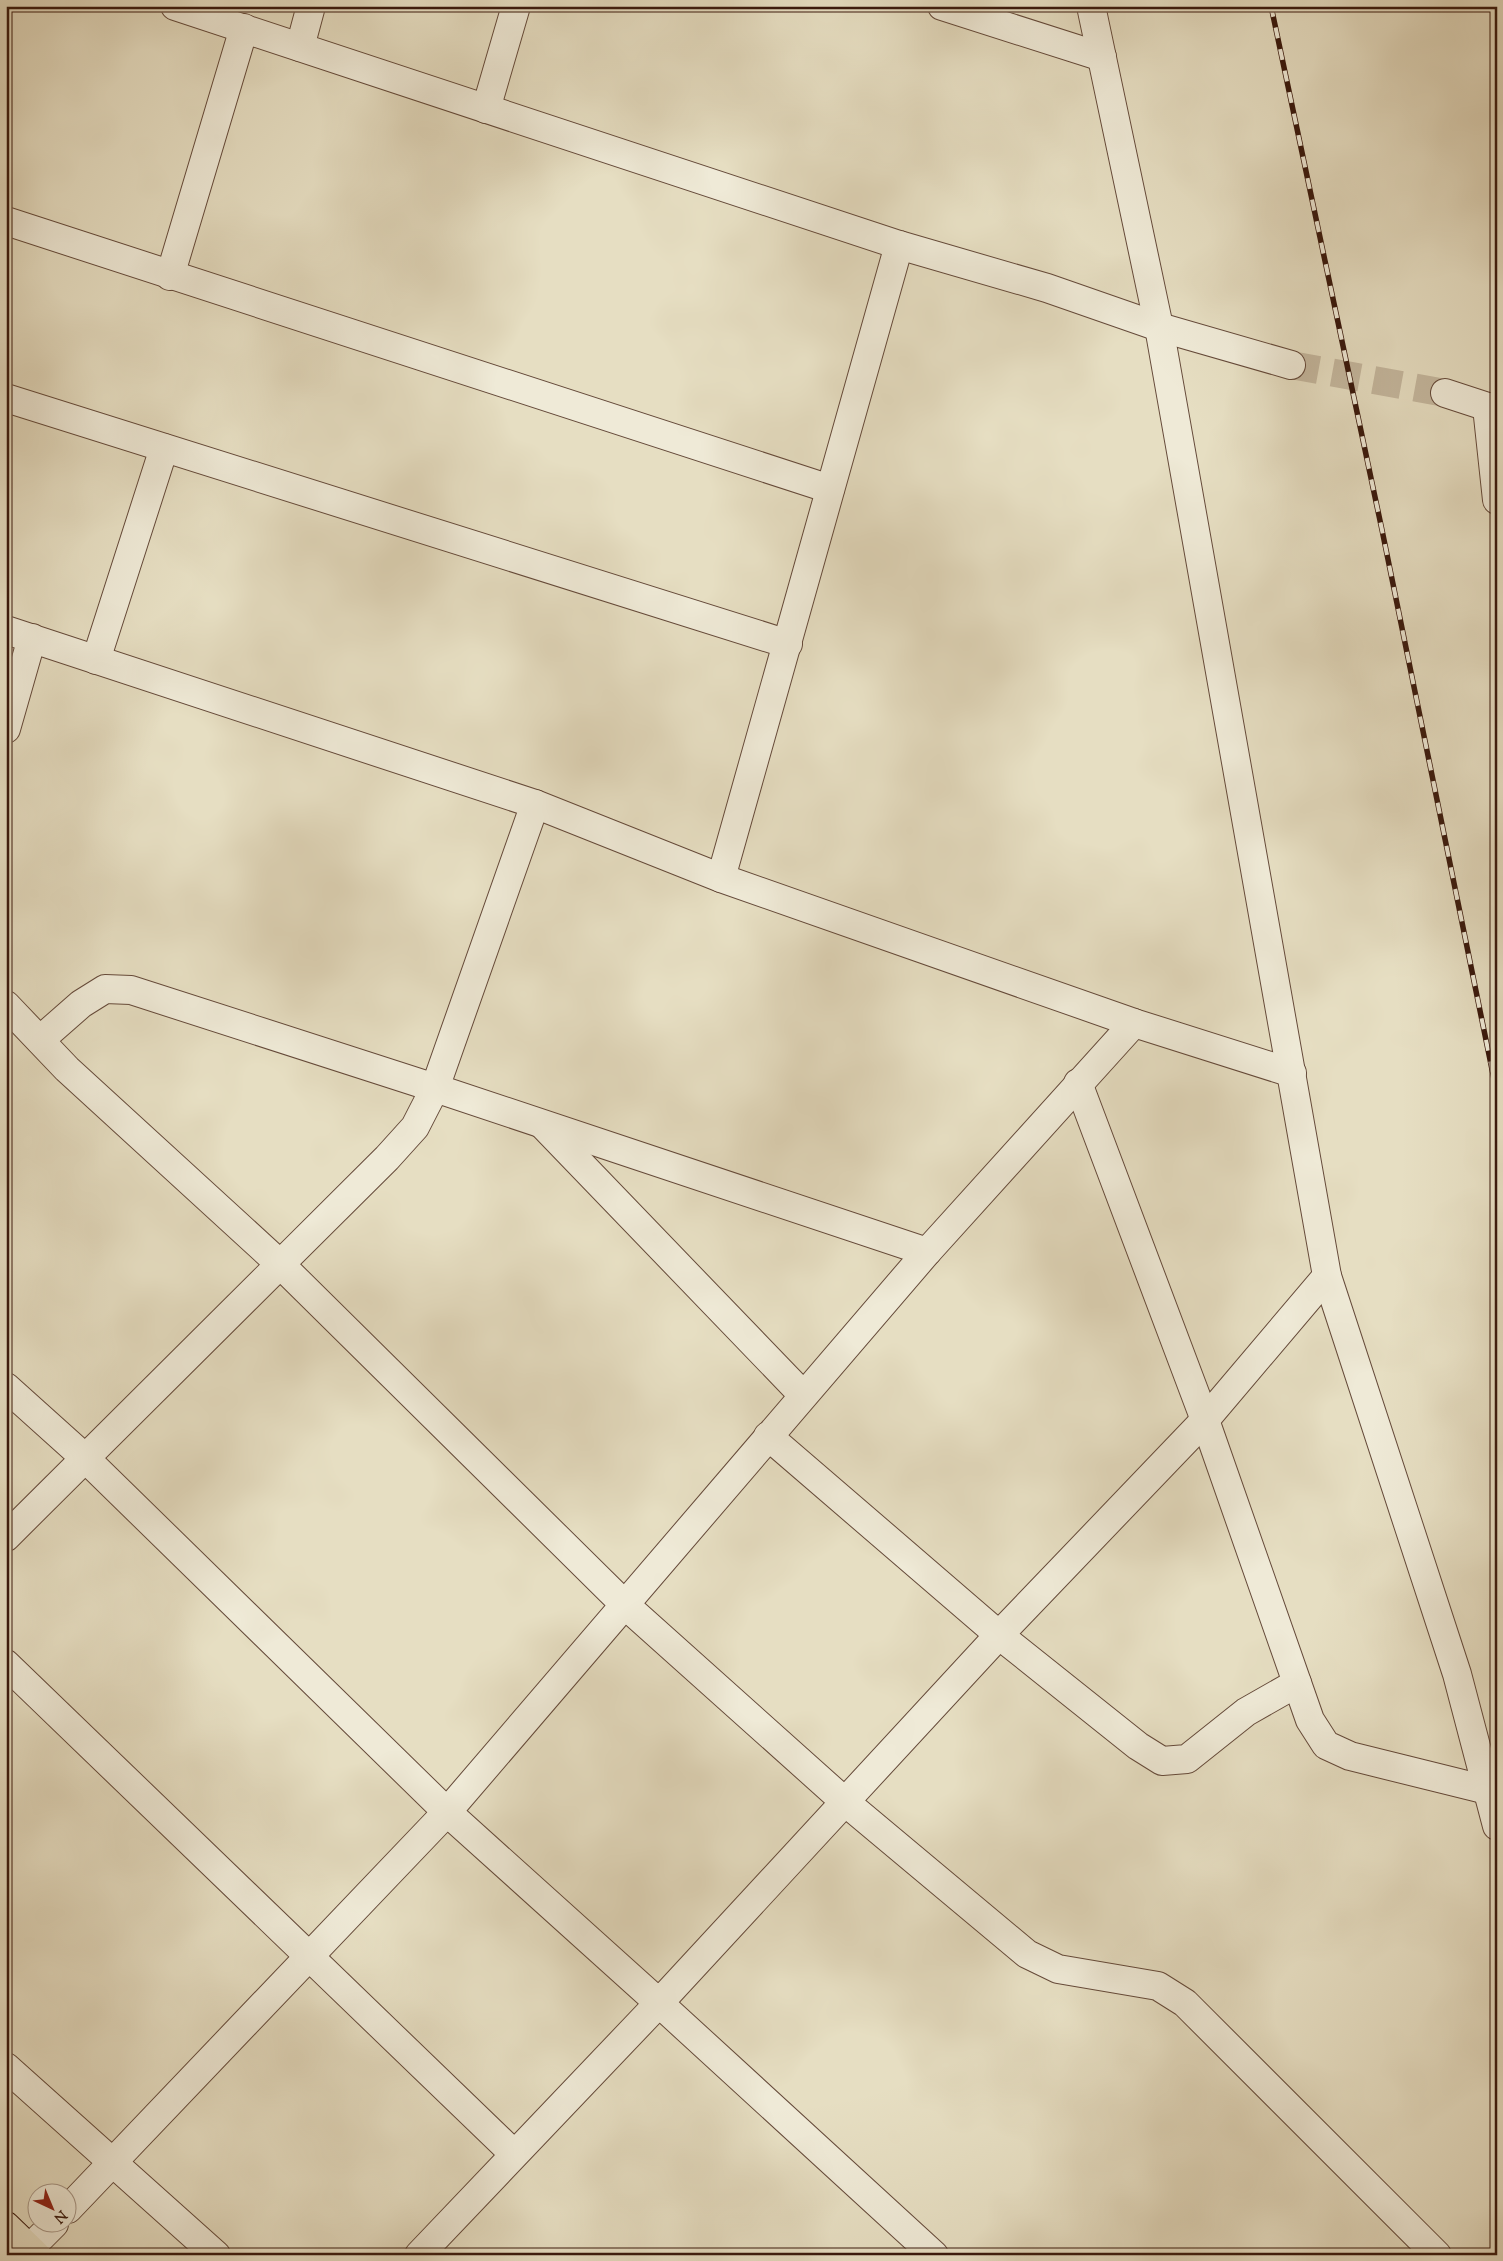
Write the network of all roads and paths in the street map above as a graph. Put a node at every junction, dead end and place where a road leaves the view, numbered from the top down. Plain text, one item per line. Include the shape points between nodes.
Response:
1 (175, 6) edge
2 (311, 6) edge
3 (516, 6) edge
4 (942, 6) edge
5 (1091, 6) edge
6 (244, 28) junction
7 (300, 48) junction
8 (1102, 57) junction
9 (486, 109) junction
10 (6, 221) edge
11 (899, 245) junction
12 (170, 276) junction
13 (1159, 327) junction
14 (1291, 364) tunnel mouth
15 (1445, 393) tunnel mouth
16 (6, 398) edge
17 (1492, 408) edge
18 (164, 448) junction
19 (830, 489) junction
20 (1497, 500) edge
21 (6, 630) edge
22 (32, 638) junction
23 (788, 644) junction
24 (96, 660) junction
25 (6, 729) edge
26 (535, 804) junction
27 (721, 878) junction
28 (6, 1005) edge
29 (1134, 1023) junction
30 (40, 1040) junction
31 (1292, 1073) junction
32 (1078, 1083) junction
33 (435, 1088) junction
34 (541, 1123) junction
35 (927, 1252) junction
36 (280, 1264) junction
37 (1327, 1276) junction
38 (6, 1387) edge
39 (803, 1395) junction
40 (1205, 1420) junction
41 (768, 1436) junction
42 (85, 1458) junction
43 (6, 1537) edge
44 (624, 1604) junction
45 (999, 1635) junction
46 (6, 1664) edge
47 (1297, 1683) junction
48 (1487, 1790) junction
49 (844, 1801) junction
50 (447, 1812) junction
51 (1497, 1826) edge
52 (309, 1956) junction
53 (659, 2003) junction
54 (6, 2067) edge
55 (514, 2154) junction
56 (111, 2163) junction
57 (78, 2198) edge
58 (6, 2226) edge
59 (46, 2234) edge
60 (33, 2252) edge
61 (216, 2255) edge
62 (419, 2255) edge
63 (934, 2255) edge
64 (1438, 2255) edge

1 - 6 street
2 - 7 street
3 - 9 street
4 - 8 street
5 - 8 street
6 - 7 street
6 - 12 street
7 - 9 street
8 - 13 street
9 - 11 street
10 - 12 street
11 - 13 street via 1047,288
11 - 19 street
12 - 19 street
13 - 14 street
13 - 31 street
15 - 17 street
16 - 18 street
17 - 20 street
18 - 23 street
18 - 24 street
19 - 23 street
21 - 22 street
22 - 24 street
22 - 25 street
23 - 27 street
24 - 26 street
26 - 27 street
26 - 33 street
27 - 29 street
28 - 30 street
29 - 31 street
29 - 32 street
30 - 33 street via 81,1004 105,989 131,990
30 - 36 street via 67,1069
31 - 37 street
32 - 35 street
32 - 40 street
33 - 34 street
33 - 36 street via 415,1127
34 - 35 street
34 - 39 street
35 - 39 street
36 - 42 street
36 - 44 street
37 - 40 street
37 - 48 street via 1457,1674
38 - 42 street
39 - 41 street
40 - 45 street
40 - 47 street
41 - 44 street
41 - 45 street
42 - 43 street
42 - 50 street
44 - 49 street
44 - 50 street
45 - 47 street via 1138,1746 1162,1761 1187,1759 1246,1712
45 - 49 street
46 - 52 street
47 - 48 street via 1310,1720 1326,1745 1350,1756
48 - 51 street
49 - 53 street
49 - 64 street via 1027,1954 1058,1969 1158,1986 1185,2003
50 - 52 street
50 - 53 street
52 - 55 street
52 - 56 street
53 - 55 street
53 - 63 street
54 - 56 street
55 - 62 street
56 - 57 street
56 - 61 street
58 - 60 main road
59 - 60 street

